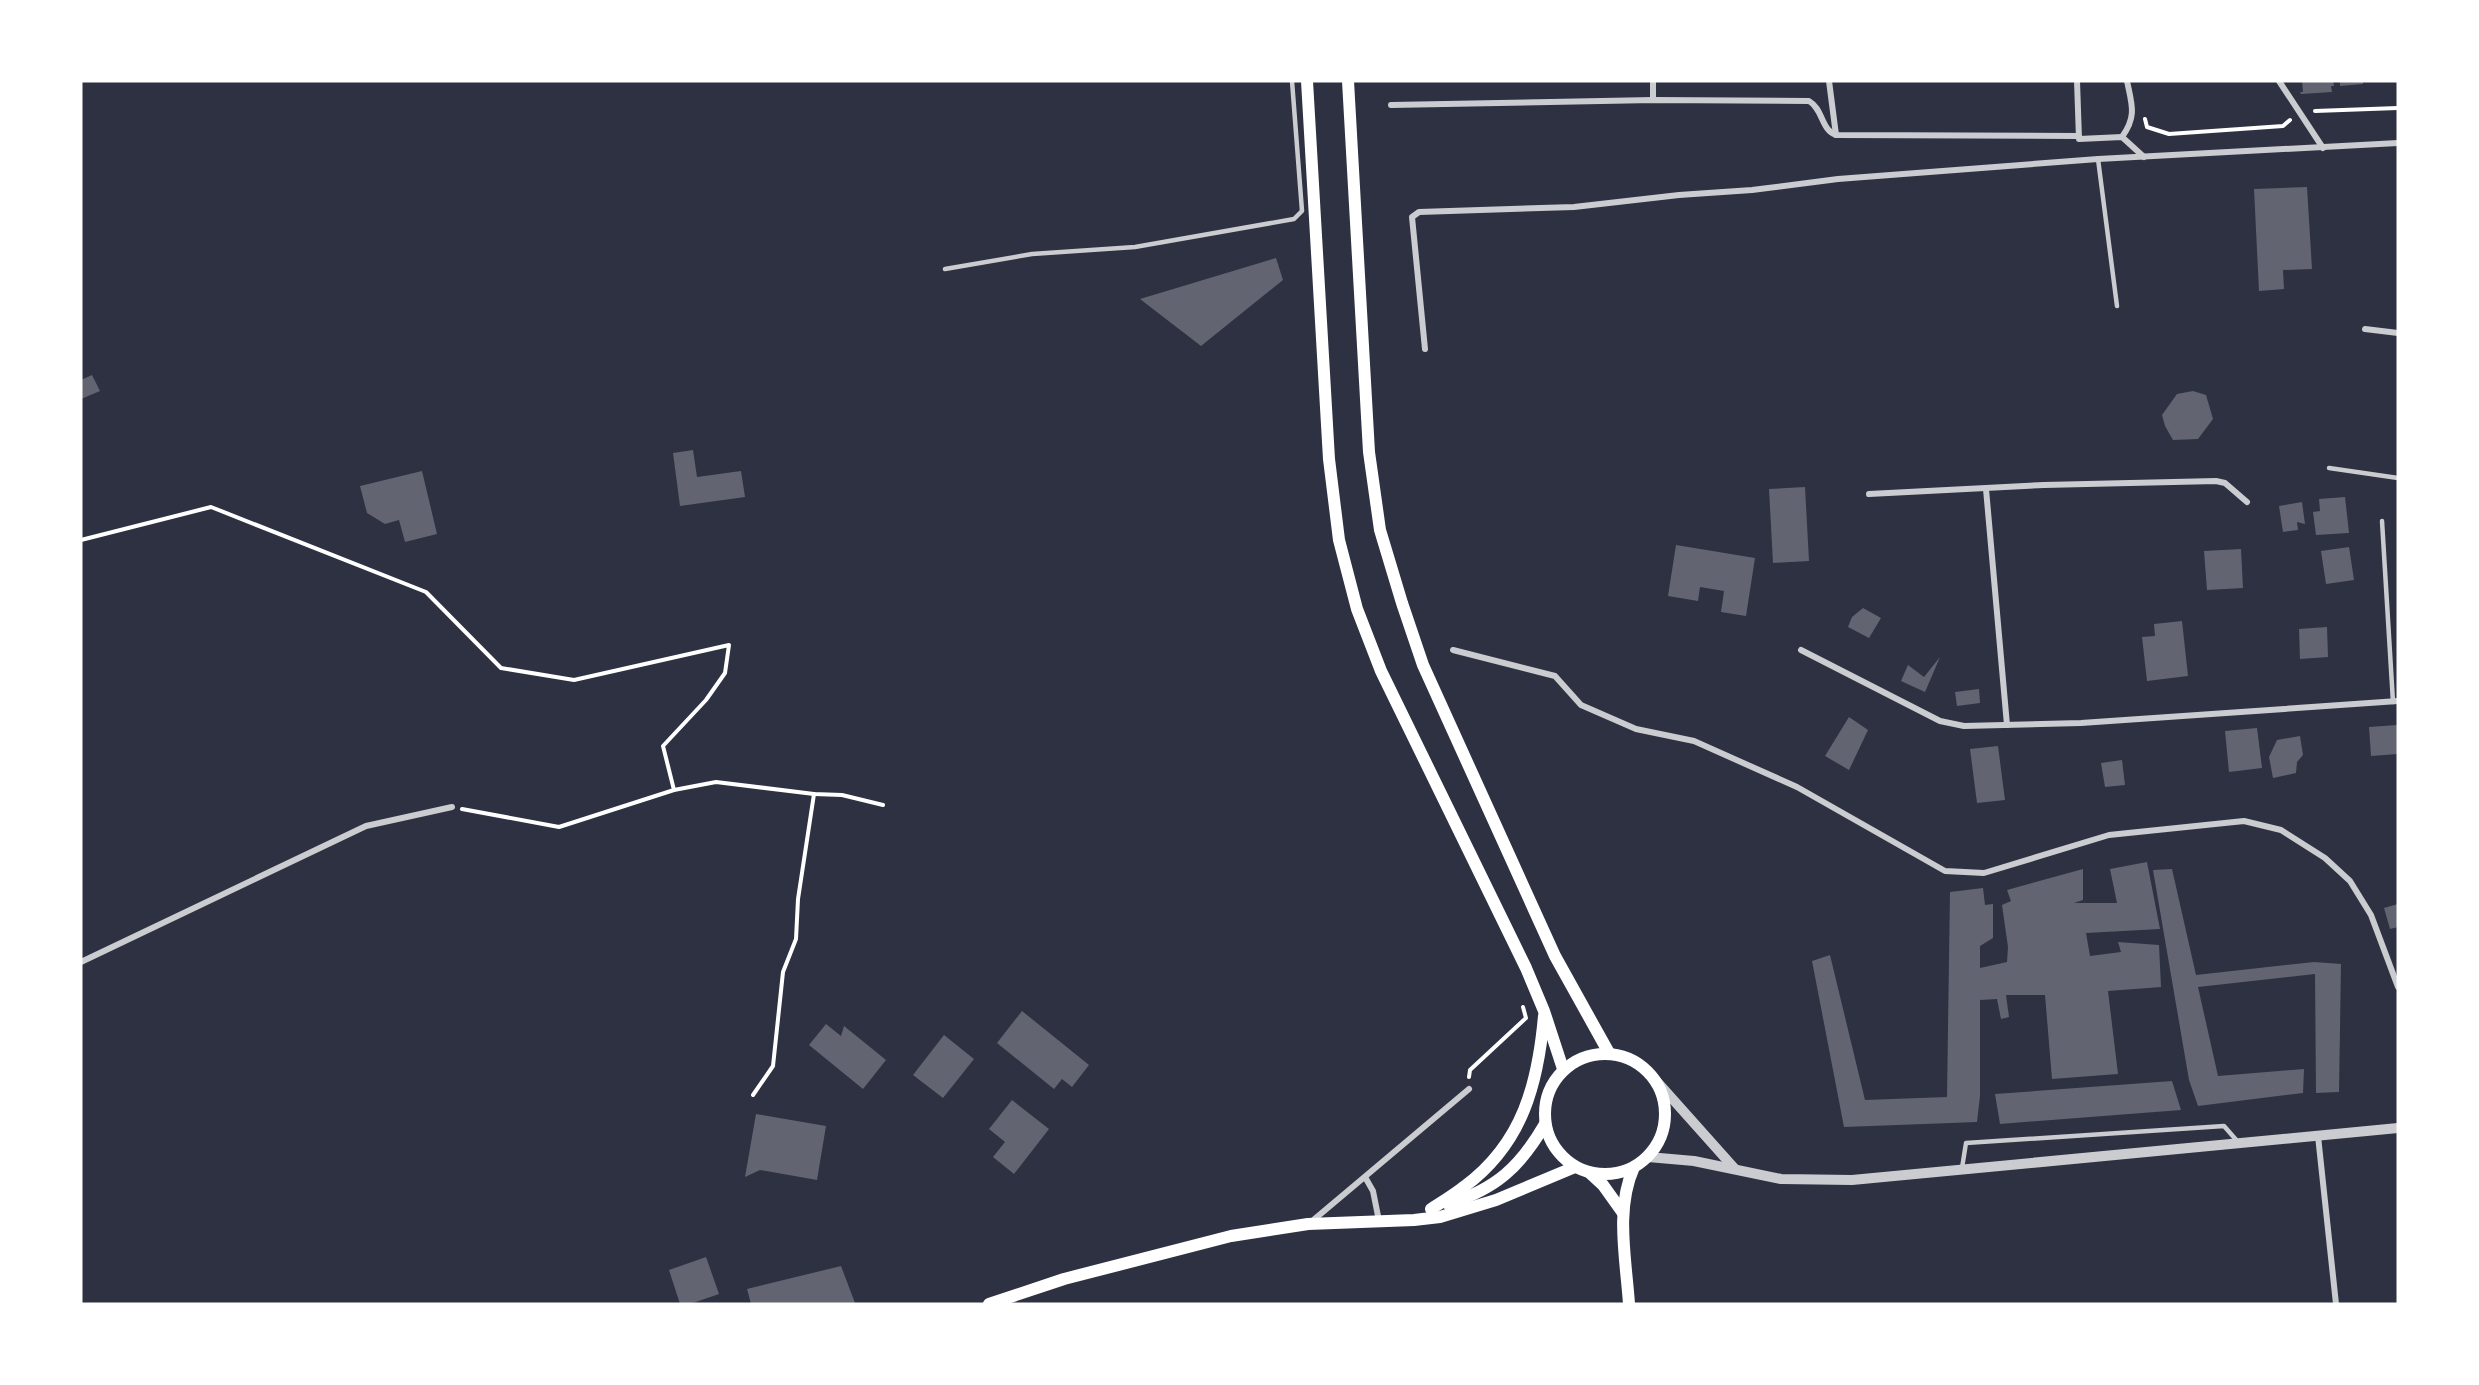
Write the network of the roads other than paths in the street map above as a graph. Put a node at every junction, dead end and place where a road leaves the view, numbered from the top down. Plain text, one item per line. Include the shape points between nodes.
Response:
1 (1292, 81) edge
2 (1307, 81) edge
3 (1348, 81) edge
4 (1653, 81) edge
5 (1829, 81) edge
6 (2077, 81) edge
7 (2127, 81) edge
8 (2279, 81) edge
9 (1653, 100) junction
10 (1390, 105) dead end
11 (1836, 135) junction
12 (2122, 137) junction
13 (2078, 138) junction
14 (2398, 144) edge
15 (2323, 148) junction
16 (2144, 158) junction
17 (2098, 159) junction
18 (945, 269) dead end
19 (2117, 306) dead end
20 (2366, 329) dead end
21 (2398, 333) edge
22 (1425, 349) dead end
23 (2329, 468) dead end
24 (2398, 478) edge
25 (1986, 489) junction
26 (1869, 494) dead end
27 (2247, 502) dead end
28 (2382, 522) dead end
29 (1453, 650) dead end
30 (1801, 650) dead end
31 (2396, 701) edge
32 (2007, 724) junction
33 (452, 807) road end
34 (81, 962) edge
35 (2397, 978) edge
36 (2398, 987) edge
37 (1544, 1011) junction
38 (1609, 1053) junction
39 (1563, 1069) junction
40 (1652, 1076) junction
41 (1469, 1089) road end
42 (1545, 1124) junction
43 (2398, 1128) edge
44 (2318, 1136) junction
45 (2239, 1144) junction
46 (1648, 1157) junction
47 (1575, 1167) junction
48 (1635, 1167) junction
49 (1962, 1168) junction
50 (1738, 1171) junction
51 (1590, 1173) junction
52 (1365, 1177) junction
53 (1431, 1209) junction
54 (1623, 1213) junction
55 (1398, 1219) junction
56 (1379, 1221) junction
57 (1308, 1224) junction
58 (989, 1304) edge
59 (1629, 1304) edge
60 (2336, 1304) edge

1 - 18 lane via 1300,216 1135,247 1032,255
2 - 37 main road via 1329,459 1339,540 1357,609 1381,671
3 - 38 main road via 1369,452 1380,530 1423,665 1555,956
4 - 9 street
5 - 11 street
6 - 13 street
7 - 12 street via 2133,110
8 - 15 street
9 - 10 street
9 - 11 street via 1809,101 1816,105 1829,132
11 - 13 street
12 - 13 street
12 - 16 street
14 - 15 street
15 - 16 street
16 - 17 street
17 - 19 lane
17 - 22 street via 1838,179 1574,207 1419,212 1412,217
20 - 21 street
23 - 24 lane
25 - 26 street
25 - 27 street via 2216,481 2225,483
25 - 32 street
28 - 31 lane
29 - 35 street via 1555,676 1581,705 1636,729 1694,741 1776,778 1945,871 1984,873 2109,835 2244,821 2281,830 2325,858 2350,881 2371,915
30 - 32 street via 1940,721 1964,726
31 - 32 street via 2081,723
33 - 34 street via 366,826
35 - 36 street
37 - 39 main road
37 - 53 main road via 1532,1092 1516,1128 1494,1159 1467,1185
38 - 39 main road via 1589,1055
38 - 40 main road via 1633,1060
39 - 42 main road via 1550,1089
40 - 46 main road via 1665,1114 1658,1144
40 - 50 street
41 - 52 street
42 - 47 main road via 1556,1149
42 - 53 main road via 1519,1164 1500,1180 1484,1190
43 - 44 street
44 - 45 street
44 - 60 street
45 - 49 street
45 - 49 lane via 2224,1125 1966,1143
46 - 48 main road
46 - 50 street via 1694,1161
47 - 51 main road
47 - 55 main road via 1459,1212
48 - 51 main road via 1613,1174
48 - 54 main road
49 - 50 street via 1852,1180 1781,1179
51 - 54 main road
52 - 56 street via 1373,1191
52 - 57 street
53 - 55 main road
54 - 59 main road
55 - 56 main road
56 - 57 main road
57 - 58 main road via 1231,1236 1064,1279

